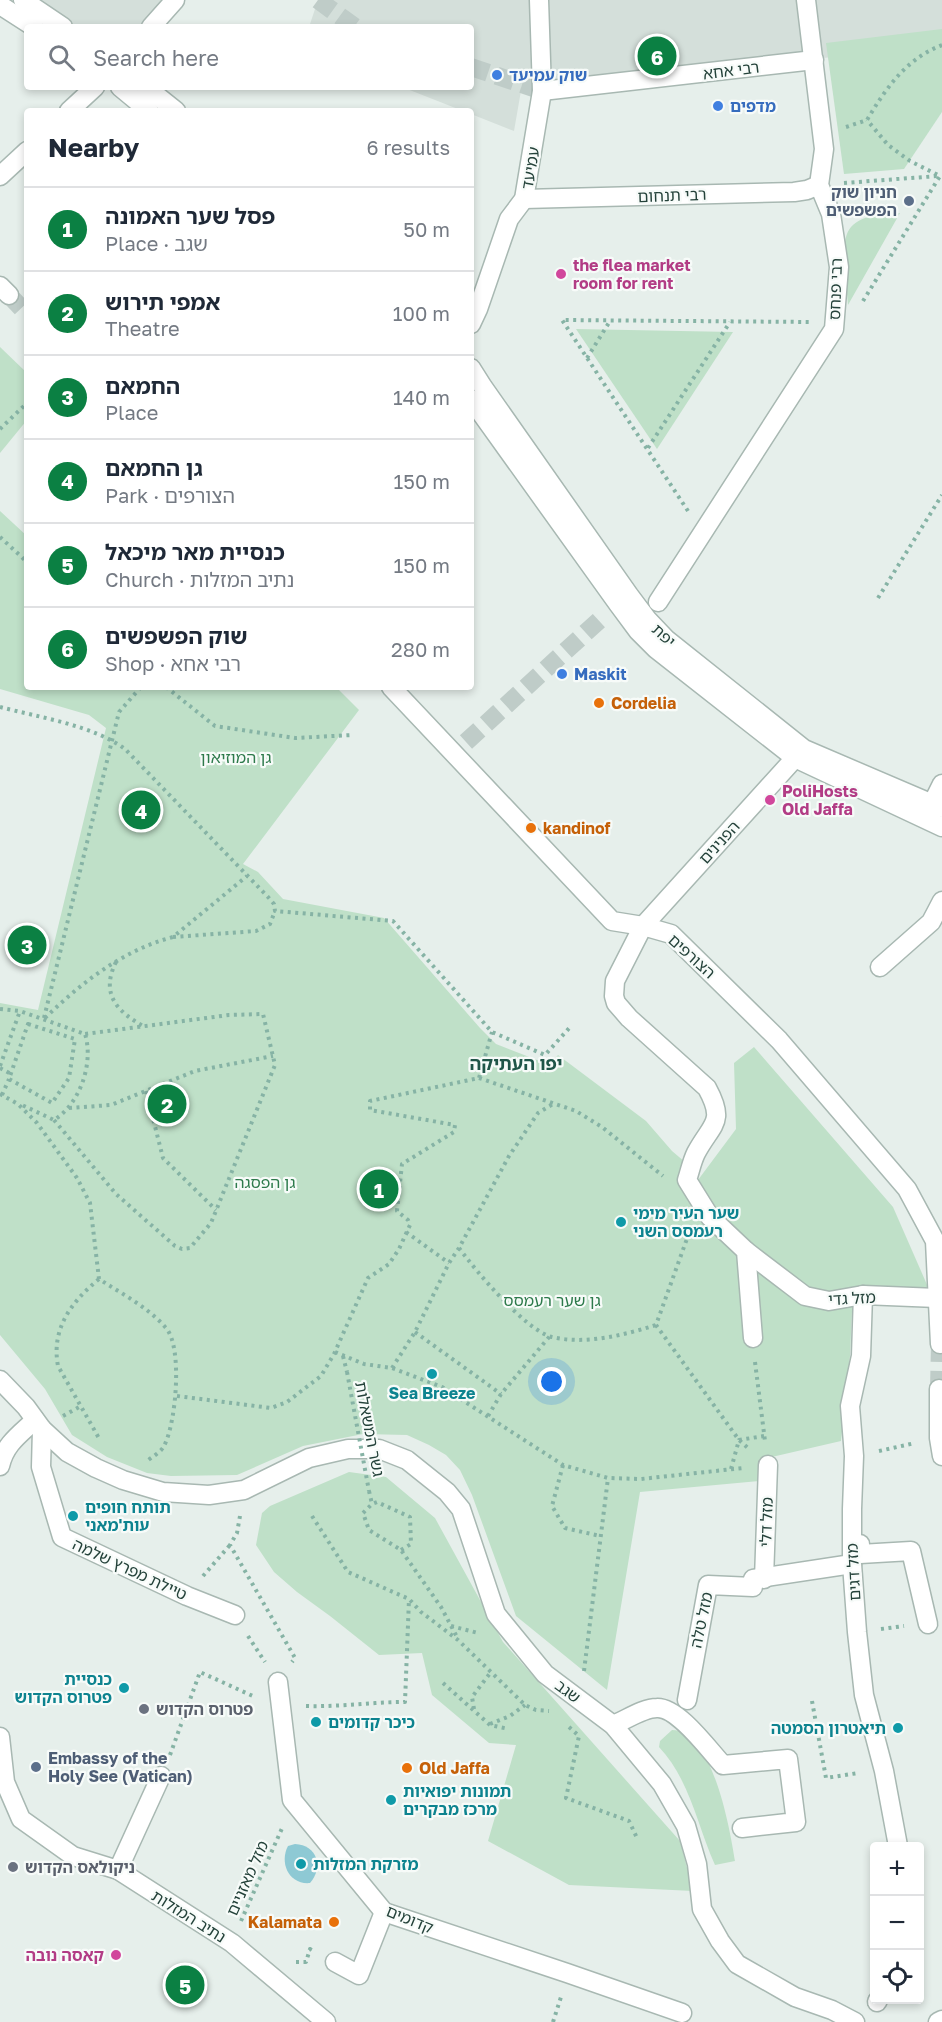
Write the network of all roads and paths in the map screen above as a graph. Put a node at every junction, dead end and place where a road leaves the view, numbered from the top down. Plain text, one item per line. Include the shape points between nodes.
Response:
1 (23, 0) edge
2 (175, 0) edge
3 (539, 0) edge
4 (806, 0) edge
5 (0, 5) edge
6 (29, 24) edge
7 (59, 24) edge
8 (154, 24) edge
9 (942, 45) edge
10 (814, 60) junction
11 (92, 90) edge
12 (124, 90) edge
13 (150, 90) edge
14 (542, 91) junction
15 (72, 108) edge
16 (145, 108) edge
17 (172, 108) edge
18 (867, 120) junction
19 (822, 130) junction
20 (24, 154) edge
21 (0, 176) edge
22 (941, 178) edge
23 (819, 185) junction
24 (524, 200) junction
25 (474, 318) edge
26 (610, 321) junction
27 (730, 321) junction
28 (834, 323) junction
29 (587, 358) junction
30 (474, 373) edge
31 (474, 403) edge
32 (24, 406) edge
33 (0, 429) edge
34 (648, 448) junction
35 (942, 495) edge
36 (703, 534) junction
37 (0, 537) edge
38 (24, 559) edge
39 (878, 598) dead end
40 (658, 602) dead end
41 (138, 690) edge
42 (170, 690) edge
43 (394, 690) edge
44 (0, 707) edge
45 (353, 735) dead end
46 (113, 739) junction
47 (795, 758) junction
48 (942, 784) edge
49 (933, 810) edge
50 (942, 827) edge
51 (247, 876) junction
52 (942, 902) edge
53 (275, 912) junction
54 (643, 926) junction
55 (173, 937) junction
56 (116, 962) junction
57 (880, 968) dead end
58 (0, 1009) edge
59 (20, 1011) junction
60 (44, 1018) junction
61 (571, 1026) dead end
62 (146, 1027) junction
63 (492, 1032) junction
64 (85, 1034) junction
65 (273, 1056) junction
66 (0, 1067) edge
67 (10, 1077) junction
68 (479, 1078) junction
69 (146, 1091) junction
70 (1, 1095) edge
71 (18, 1104) junction
72 (554, 1104) junction
73 (69, 1108) junction
74 (54, 1120) junction
75 (664, 1176) dead end
76 (216, 1210) junction
77 (691, 1226) dead end
78 (406, 1232) junction
79 (459, 1248) junction
80 (746, 1251) junction
81 (449, 1263) junction
82 (99, 1279) junction
83 (863, 1295) junction
84 (937, 1298) junction
85 (656, 1325) junction
86 (415, 1332) junction
87 (550, 1336) junction
88 (753, 1338) joint
89 (941, 1341) edge
90 (334, 1352) junction
91 (343, 1355) junction
92 (392, 1368) junction
93 (0, 1380) edge
94 (939, 1389) dead end
95 (501, 1394) junction
96 (177, 1396) junction
97 (488, 1416) junction
98 (38, 1424) junction
99 (764, 1436) junction
100 (939, 1438) junction
101 (739, 1440) junction
102 (102, 1443) dead end
103 (854, 1456) junction
104 (942, 1456) edge
105 (145, 1462) dead end
106 (562, 1465) junction
107 (768, 1465) junction
108 (0, 1466) edge
109 (731, 1469) junction
110 (608, 1478) junction
111 (244, 1490) junction
112 (372, 1504) junction
113 (312, 1516) dead end
114 (600, 1536) junction
115 (860, 1544) dead end
116 (230, 1545) junction
117 (401, 1550) junction
118 (852, 1564) junction
119 (764, 1579) junction
120 (187, 1596) junction
121 (409, 1599) junction
122 (235, 1615) joint
123 (928, 1624) joint
124 (856, 1632) junction
125 (458, 1640) junction
126 (491, 1672) junction
127 (583, 1681) dead end
128 (278, 1682) junction
129 (444, 1683) dead end
130 (687, 1700) dead end
131 (812, 1701) dead end
132 (525, 1705) junction
133 (280, 1708) junction
134 (474, 1711) junction
135 (551, 1711) dead end
136 (565, 1724) dead end
137 (490, 1725) junction
138 (613, 1725) junction
139 (509, 1729) dead end
140 (0, 1737) edge
141 (164, 1770) joint
142 (868, 1772) dead end
143 (285, 1822) dead end
144 (742, 1828) dead end
145 (638, 1840) dead end
146 (897, 1842) edge
147 (118, 1870) junction
148 (384, 1912) junction
149 (232, 1943) junction
150 (335, 1962) joint
151 (274, 1979) junction
152 (682, 2013) dead end
153 (326, 2022) edge
154 (855, 2022) edge

1 - 7 street
2 - 8 street
3 - 14 street, עמיעד
4 - 10 street
5 - 6 street
9 - 18 path via 915,58 900,73
10 - 14 street, רבי אחא
10 - 19 street
11 - 15 street
12 - 16 street
13 - 17 street
14 - 24 street, עמיעד
18 - 19 path via 854,126
18 - 22 path via 888,145
19 - 23 street via 824,149
20 - 21 street
22 - 23 path
22 - 28 path via 852,320
23 - 24 street, רבי תנחום via 794,192
23 - 28 street, רבי פנחס via 831,214 839,267
24 - 25 street, עמיעד via 508,219
26 - 27 path
26 - 29 path
26 - 29 path via 562,320
27 - 28 path
27 - 34 path
28 - 36 street, רבי פנחס via 834,329
29 - 34 path
30 - 49 street, יפת via 629,595 666,639 804,749
31 - 47 street, יפת via 638,631
32 - 33 path
34 - 36 path
35 - 39 path
36 - 40 street, רבי פנחס
37 - 38 path
41 - 46 path via 119,712
42 - 45 path via 215,726 295,738
43 - 54 street, הצורפים via 460,748 612,921
44 - 46 path
46 - 51 path
46 - 60 path
47 - 49 street, יפת
47 - 54 street, הפנינים
48 - 49 street
49 - 50 street, יפת
51 - 53 path via 274,904
51 - 55 path
52 - 57 street via 931,922
53 - 55 path via 270,924 256,931
53 - 63 path via 393,921
54 - 80 street, הפנינים via 615,981 616,1003 707,1088 717,1110 715,1124 695,1155 687,1180 710,1217
54 - 84 street, הצורפים via 671,934 768,1029 907,1189 935,1241
55 - 56 path
56 - 60 path via 77,988
56 - 62 path via 109,976 109,991 129,1019
58 - 59 path
59 - 60 path
59 - 66 path
60 - 64 path
61 - 63 path via 545,1055
62 - 64 path
62 - 65 path via 263,1014
63 - 68 path
64 - 73 path via 88,1043 84,1075
65 - 69 path via 195,1071
65 - 76 path via 275,1065
66 - 67 path
67 - 67 path via 52,1102 69,1078 75,1039 28,1024
67 - 70 path
68 - 72 path
68 - 78 path via 370,1101 370,1110 455,1125 454,1132 402,1164 397,1211 408,1220
69 - 73 path via 111,1105
69 - 76 path via 163,1158
70 - 71 path
71 - 74 path
71 - 82 path via 37,1123 77,1178 90,1203
72 - 75 path via 576,1111 602,1127
72 - 79 path via 538,1113 509,1156
73 - 74 path
74 - 76 path via 116,1194 175,1246 190,1248 211,1223
77 - 85 path
78 - 81 path
78 - 90 path via 389,1264 368,1278
79 - 81 path
79 - 87 path via 502,1299
80 - 83 street, מזל גדי via 805,1296 829,1301
80 - 88 street
81 - 86 path
82 - 96 path via 168,1329 173,1342
82 - 102 path via 74,1302 60,1325 55,1353 58,1366
83 - 84 street, מזל גדי
83 - 103 street, מזל דגים via 861,1356 850,1406
84 - 89 street
85 - 87 path via 601,1338
85 - 101 path
86 - 92 path
86 - 95 path
87 - 95 path
88 - 99 path
90 - 91 path
90 - 96 path via 321,1376 287,1402 271,1408
91 - 92 path via 364,1364
91 - 112 path, גשר המשאלות, bridge
92 - 97 path via 442,1387
93 - 98 street
94 - 100 street
95 - 97 path
96 - 105 path via 163,1448
97 - 106 path
98 - 108 street via 9,1445
98 - 111 street via 67,1452 123,1480 163,1492 209,1495
98 - 120 street, טיילת מפרץ שלמה via 40,1467 62,1537
99 - 101 path
99 - 107 path
100 - 103 path
100 - 104 street
101 - 107 path
101 - 109 path
103 - 118 street, מזל דגים
106 - 110 path
106 - 114 path via 552,1506 564,1528
107 - 109 path
107 - 119 street, מזל דלי
109 - 110 path via 641,1479
110 - 114 path
111 - 116 path via 237,1533
111 - 138 street, שגב via 309,1458 348,1449 380,1449 407,1460 447,1492 461,1509 496,1614 545,1674
112 - 117 path via 363,1513 369,1530
112 - 117 path via 377,1502 410,1517 411,1544
113 - 121 path via 348,1572
114 - 127 path
115 - 123 street via 860,1554 911,1551
116 - 120 path
116 - 128 path via 295,1658
117 - 125 path via 441,1607
118 - 119 street, מזל טלה
118 - 124 street, מזל דגים
119 - 130 street, מזל טלה via 753,1579 753,1587 708,1585
120 - 122 street, טיילת מפרץ שלמה
121 - 125 path
121 - 128 path via 405,1702 304,1706
122 - 128 path
123 - 124 path
124 - 146 street, מזל דגים via 864,1695
125 - 126 path
126 - 132 path
126 - 134 path via 472,1697
128 - 133 street, קדומים
129 - 134 path
131 - 142 path via 826,1778
132 - 135 path
132 - 137 path
133 - 141 path via 200,1672
133 - 148 street, קדומים via 292,1800
134 - 137 path
136 - 145 path via 579,1736 566,1798 628,1821
137 - 139 path
138 - 144 street via 657,1708 681,1718 723,1765 788,1759 796,1822
138 - 154 street, שגב via 662,1784 686,1826 697,1864 702,1909 737,1964 795,1997
140 - 147 street, נתיב המזלות via 5,1782 21,1819 73,1856
141 - 147 street
143 - 149 path, מזל מאזניים
147 - 149 street, נתיב המזלות
148 - 150 street via 359,1975
148 - 152 street, קדומים
149 - 151 street, נתיב המזלות
150 - 151 path via 310,1949 306,1962 285,1963
151 - 153 street, נתיב המזלות

